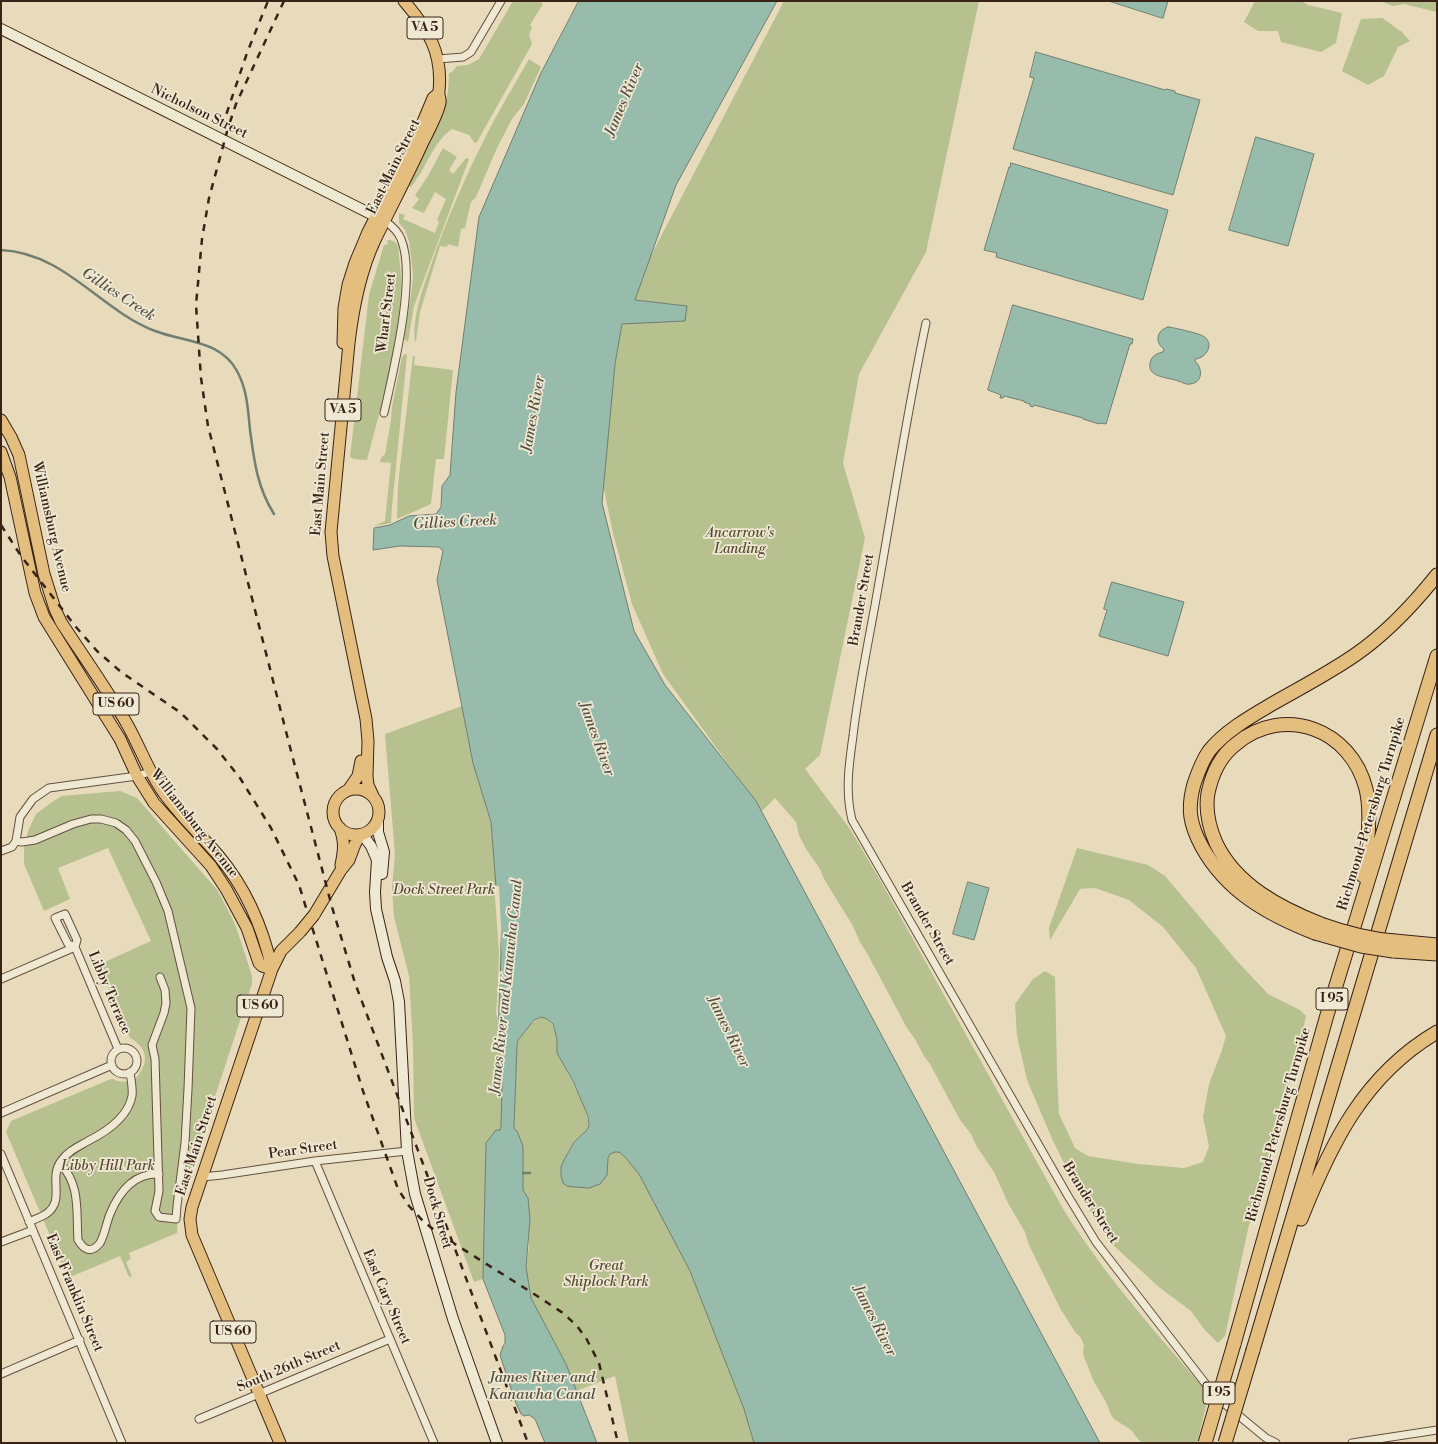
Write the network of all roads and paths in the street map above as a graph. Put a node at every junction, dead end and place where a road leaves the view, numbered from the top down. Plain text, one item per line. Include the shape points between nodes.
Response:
1 (404, 1) edge
2 (501, 1) edge
3 (1, 29) edge
4 (438, 59) junction
5 (381, 219) junction
6 (926, 323) dead end
7 (384, 413) dead end
8 (1, 420) edge
9 (1, 452) edge
10 (1437, 575) edge
11 (1437, 656) edge
12 (1437, 735) edge
13 (150, 772) junction
14 (137, 776) junction
15 (349, 789) junction
16 (373, 796) junction
17 (378, 821) junction
18 (340, 828) junction
19 (361, 834) junction
20 (16, 841) junction
21 (1, 851) edge
22 (341, 870) junction
23 (1318, 929) junction
24 (1437, 945) edge
25 (1394, 946) junction
26 (1437, 954) edge
27 (272, 969) junction
28 (160, 977) dead end
29 (1, 979) edge
30 (395, 981) junction
31 (1337, 983) junction
32 (1437, 1032) edge
33 (118, 1049) junction
34 (112, 1065) junction
35 (130, 1072) junction
36 (1, 1113) edge
37 (406, 1151) junction
38 (1, 1154) edge
39 (315, 1161) junction
40 (60, 1163) junction
41 (159, 1174) junction
42 (202, 1177) junction
43 (29, 1222) junction
44 (33, 1230) junction
45 (1, 1242) edge
46 (1266, 1310) junction
47 (390, 1339) junction
48 (80, 1340) junction
49 (1, 1374) edge
50 (260, 1394) junction
51 (199, 1419) dead end
52 (1437, 1430) edge
53 (122, 1443) edge
54 (280, 1443) edge
55 (434, 1443) edge
56 (497, 1443) edge
57 (1205, 1443) edge
58 (1225, 1443) edge
59 (1276, 1443) edge
60 (1352, 1443) edge

1 - 4 main road, East Main Street / VA 5 via 428,32
2 - 4 street via 471,52 463,57
3 - 5 main road, Nicholson Street
4 - 5 main road, East Main Street / VA 5 via 438,93 433,98
5 - 7 street, Wharf Street via 394,229 402,243 406,263 400,333
5 - 15 main road, East Main Street / VA 5 via 368,232 354,262 345,298 324,528 326,554 361,730 360,770
5 - 16 main road, East Main Street / VA 5 via 361,280 352,319 331,532 333,556 366,719 367,776
6 - 59 street, Brander Street via 856,707 848,770 848,805 852,820 1096,1242 1215,1396 1266,1438
8 - 13 main road, Williamsburg Avenue / US 60 via 19,455 54,609 117,706
9 - 14 main road, Williamsburg Avenue / US 60 via 10,477 35,593 44,617 120,739
10 - 23 highway via 1409,608 1373,642 1339,665 1249,717 1223,737 1209,752 1196,780 1190,799 1190,816 1199,840 1218,872 1255,904 1282,919
11 - 31 highway, Richmond-Petersburg Turnpike / I 95
12 - 46 highway, I 95
13 - 14 street
13 - 27 main road, Williamsburg Avenue / US 60 via 171,803 235,879 260,927
14 - 20 street via 49,788 33,799 20,817
14 - 27 main road, Williamsburg Avenue / US 60 via 154,803 216,873 244,921 259,963
15 - 16 main road via 360,788
15 - 18 main road, VA 5 via 342,792 333,808 334,818
16 - 17 main road, VA 5 via 379,805
17 - 19 main road, VA 5 via 372,829
17 - 30 main road, Dock Street via 384,857 381,900
18 - 19 main road via 351,834
18 - 22 main road, East Main Street / VA 5 via 344,846
19 - 22 main road, East Main Street / VA 5 via 354,844 349,860
19 - 30 main road, Dock Street via 376,855 376,909
20 - 21 street
20 - 41 street via 35,840 92,819 116,823 135,841 156,882 171,922 190,1008 185,1143 176,1219 163,1218 156,1214
22 - 27 main road, East Main Street / VA 5, bridge via 314,915 281,951
23 - 25 highway, bridge via 1375,939
23 - 31 highway via 1260,893 1234,871 1218,848 1209,824 1207,805 1210,784 1221,758 1236,743 1268,727 1288,724 1303,726 1331,738 1356,762 1367,790 1368,832 1364,868 1354,920
24 - 25 highway
25 - 26 highway
27 - 42 main road, East Main Street / US 60
28 - 41 street via 166,1003 152,1045 155,1060
29 - 33 street, Libby Terrace via 76,947
30 - 37 main road, Dock Street via 400,1010
31 - 57 highway, Richmond-Petersburg Turnpike / I 95, bridge
32 - 46 highway via 1389,1067 1361,1100 1345,1125 1308,1201
33 - 34 street via 113,1054
33 - 35 street via 127,1048 136,1057 136,1065
34 - 35 street via 118,1072
34 - 36 street
35 - 40 street via 132,1095 125,1111 106,1131 67,1153
37 - 39 street, Pear Street
37 - 56 main road, Dock Street via 415,1194 450,1308
38 - 43 street, East Franklin Street
39 - 42 street, Pear Street
39 - 47 street, East Cary Street
40 - 41 street via 69,1175 76,1195 78,1240 86,1249 92,1250 100,1243 116,1201 124,1190 136,1179 150,1173
40 - 43 street via 56,1168 57,1192 54,1205 45,1215
42 - 50 main road, East Main Street / US 60 via 191,1213 192,1235
43 - 44 street, East Franklin Street
44 - 45 street
44 - 48 street, East Franklin Street
46 - 58 highway, I 95, bridge
47 - 50 street, South 26th Street
47 - 55 street, East Cary Street
48 - 49 street
48 - 53 street, East Franklin Street
50 - 51 street, South 26th Street
50 - 54 main road, East Main Street / US 60
52 - 60 street

